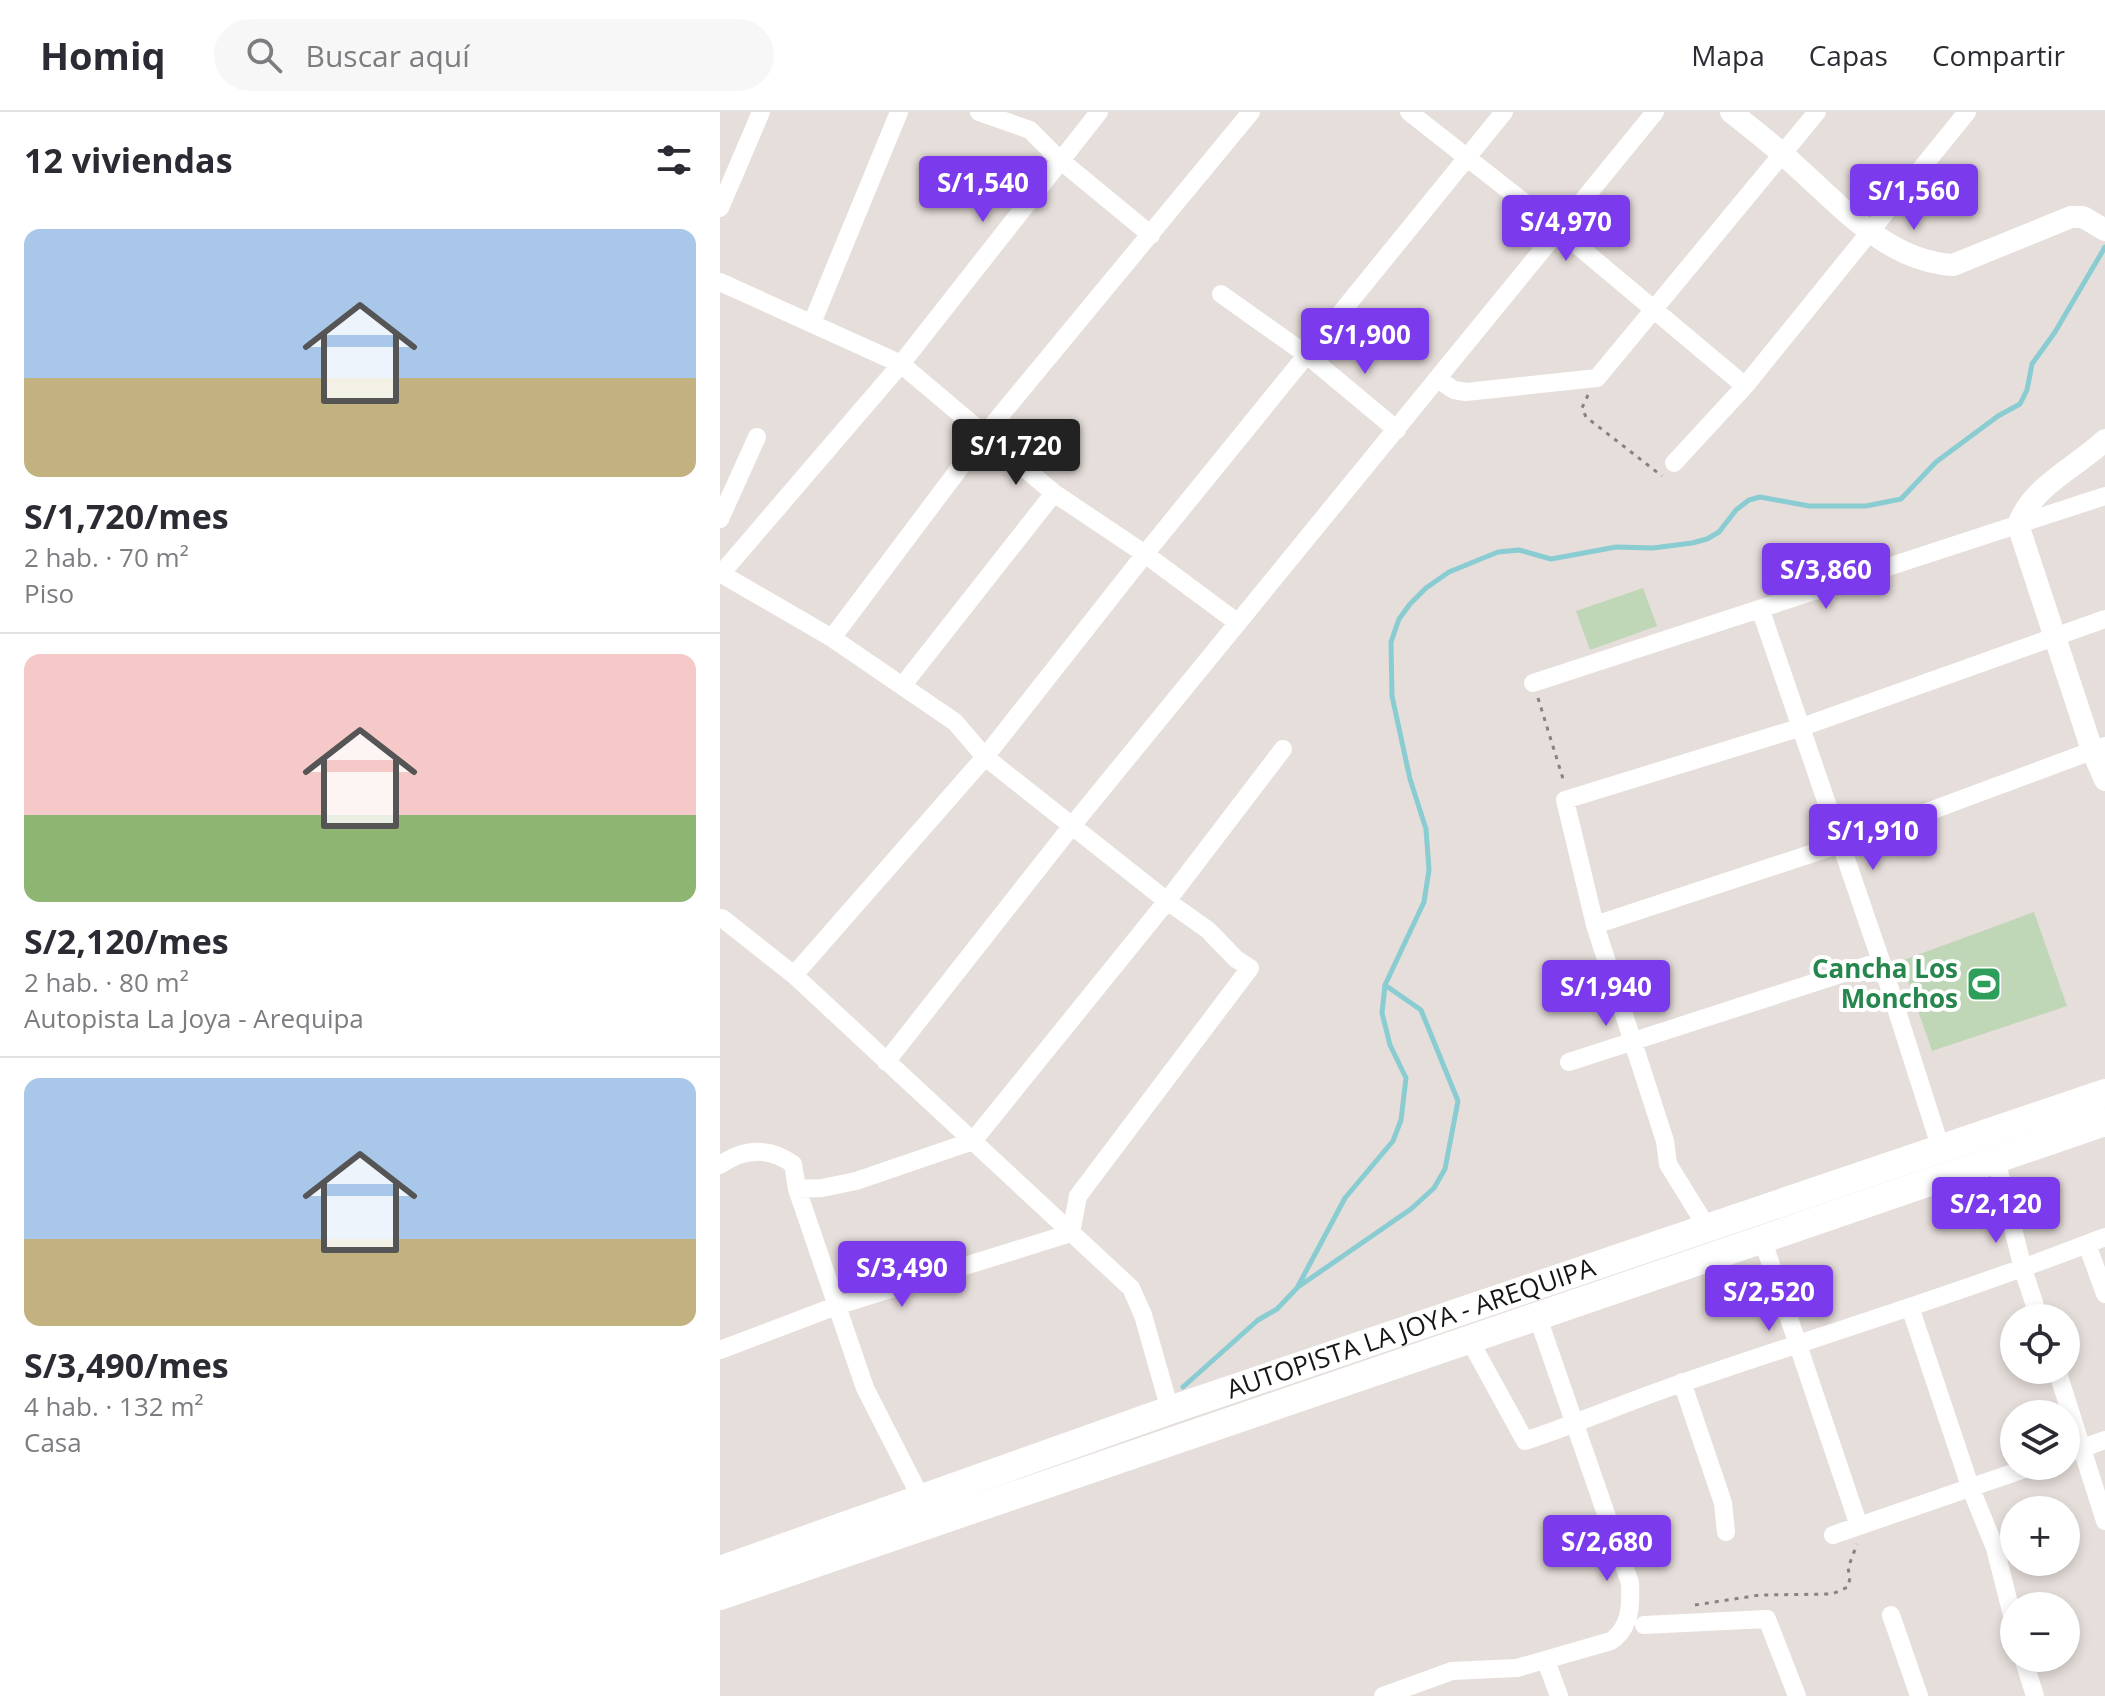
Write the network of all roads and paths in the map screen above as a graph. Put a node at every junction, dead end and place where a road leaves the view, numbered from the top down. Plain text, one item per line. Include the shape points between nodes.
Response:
1 (761, 112) edge
2 (899, 112) edge
3 (979, 112) edge
4 (1037, 112) edge
5 (1099, 112) edge
6 (1251, 112) edge
7 (1409, 112) edge
8 (1504, 112) edge
9 (1655, 112) edge
10 (1731, 112) edge
11 (1817, 112) edge
12 (1967, 112) edge
13 (1030, 130) junction
14 (1784, 154) junction
15 (1468, 157) junction
16 (1060, 160) junction
17 (720, 208) edge
18 (1558, 229) junction
19 (2105, 230) edge
20 (1870, 232) junction
21 (1151, 235) junction
22 (720, 282) edge
23 (1221, 294) dead end
24 (1653, 310) junction
25 (812, 323) junction
26 (1307, 355) junction
27 (901, 364) junction
28 (1597, 378) junction
29 (1439, 380) junction
30 (1745, 386) junction
31 (1397, 430) junction
32 (986, 433) junction
33 (757, 437) dead end
34 (2105, 440) edge
35 (1669, 470) joint
36 (1054, 493) junction
37 (2105, 496) edge
38 (720, 519) edge
39 (2018, 525) junction
40 (1145, 554) junction
41 (720, 574) edge
42 (1761, 611) junction
43 (2105, 619) edge
44 (1238, 623) junction
45 (832, 638) junction
46 (2055, 638) junction
47 (1533, 683) joint
48 (903, 685) junction
49 (1802, 727) junction
50 (2098, 748) edge
51 (1283, 749) dead end
52 (985, 757) junction
53 (2105, 780) edge
54 (1565, 800) junction
55 (1071, 827) junction
56 (1841, 844) junction
57 (1167, 901) junction
58 (722, 918) edge
59 (1595, 925) junction
60 (1881, 961) junction
61 (794, 975) junction
62 (1633, 1043) junction
63 (886, 1062) junction
64 (1569, 1062) dead end
65 (2105, 1093) edge
66 (2105, 1122) edge
67 (973, 1141) junction
68 (1941, 1149) junction
69 (1996, 1159) junction
70 (720, 1165) edge
71 (797, 1189) junction
72 (1708, 1229) junction
73 (1071, 1233) junction
74 (2105, 1237) edge
75 (1762, 1238) junction
76 (2087, 1244) junction
77 (2023, 1269) junction
78 (2105, 1294) edge
79 (2034, 1304) edge
80 (836, 1306) junction
81 (1910, 1307) junction
82 (1537, 1315) junction
83 (1469, 1339) junction
84 (1797, 1346) junction
85 (720, 1350) edge
86 (1682, 1382) junction
87 (1170, 1410) junction
88 (1574, 1425) junction
89 (2105, 1440) edge
90 (2080, 1448) edge
91 (2080, 1464) edge
92 (2000, 1478) edge
93 (1971, 1489) junction
94 (921, 1498) junction
95 (2105, 1521) edge
96 (1859, 1526) junction
97 (1726, 1532) dead end
98 (1833, 1535) dead end
99 (720, 1570) edge
100 (2006, 1592) edge
101 (720, 1596) edge
102 (1689, 1607) dead end
103 (1891, 1615) dead end
104 (1644, 1625) dead end
105 (1546, 1661) junction
106 (2027, 1672) edge
107 (1383, 1696) edge
108 (1559, 1696) edge
109 (1797, 1696) edge
110 (1919, 1696) edge
111 (2035, 1696) edge

1 - 17 street
2 - 25 street
3 - 13 street
4 - 13 street
5 - 16 street
6 - 21 street
7 - 15 street
8 - 15 street
9 - 18 street
10 - 14 street
11 - 14 street
12 - 20 street
13 - 16 street
14 - 20 street
14 - 24 street
15 - 18 street
15 - 26 street
16 - 21 street
16 - 27 street
18 - 24 street
18 - 29 street
19 - 20 street via 2083,217 2071,217 1953,265 1932,264 1897,251
20 - 30 street
21 - 32 street
22 - 25 street
23 - 26 street
24 - 28 street
24 - 30 street
25 - 27 street
26 - 31 street
26 - 40 street
27 - 32 street
27 - 41 street
28 - 29 street via 1466,392
28 - 35 path via 1582,408 1586,417
29 - 31 street
30 - 35 street
31 - 44 street
32 - 36 street
32 - 45 street
33 - 38 street
34 - 39 street via 2050,484
36 - 40 street
36 - 48 street
37 - 39 street
39 - 42 street
39 - 46 street
40 - 44 street
40 - 52 street
41 - 45 street
42 - 47 street
42 - 49 street
43 - 46 street
44 - 55 street
45 - 48 street
46 - 49 street
46 - 50 street
47 - 54 path via 1565,784
48 - 52 street via 955,722
49 - 54 street
49 - 56 street
50 - 53 street
50 - 56 street
51 - 57 street
52 - 55 street
52 - 61 street
54 - 59 street
55 - 57 street
55 - 63 street
56 - 59 street
56 - 60 street
57 - 67 street
57 - 73 street via 1250,968 1078,1196
58 - 61 street
59 - 62 street
60 - 62 street
60 - 68 street
61 - 63 street
62 - 64 street
62 - 72 street via 1668,1164
63 - 67 street
65 - 68 main road, AUTOPISTA LA JOYA - AREQUIPA
66 - 69 main road, AUTOPISTA LA JOYA - AREQUIPA
67 - 71 street via 856,1181
67 - 73 street
68 - 72 main road, AUTOPISTA LA JOYA - AREQUIPA
69 - 75 main road, AUTOPISTA LA JOYA - AREQUIPA
69 - 77 street
70 - 71 street via 742,1154 780,1155 793,1164
71 - 80 street
72 - 87 main road, AUTOPISTA LA JOYA - AREQUIPA
73 - 80 street
73 - 87 street via 1131,1288
74 - 76 street
75 - 82 main road, AUTOPISTA LA JOYA - AREQUIPA
75 - 84 street
76 - 77 street
76 - 78 street
77 - 79 street
77 - 81 street
80 - 85 street
80 - 94 street via 865,1388
81 - 84 street
81 - 93 street
82 - 83 main road, AUTOPISTA LA JOYA - AREQUIPA
82 - 88 street
83 - 88 street via 1525,1441
83 - 101 main road, AUTOPISTA LA JOYA - AREQUIPA
84 - 86 street
84 - 96 street
86 - 88 street
86 - 97 street via 1723,1503
87 - 94 main road, AUTOPISTA LA JOYA - AREQUIPA
88 - 105 street via 1630,1583 1631,1605 1620,1635 1611,1641
89 - 90 street
91 - 95 street
92 - 93 street
93 - 96 street
93 - 100 street
94 - 99 main road, AUTOPISTA LA JOYA - AREQUIPA
96 - 98 street
96 - 102 path via 1848,1587 1832,1594 1760,1595
103 - 110 street
104 - 109 street via 1767,1619
105 - 107 street via 1452,1671
105 - 108 street
106 - 111 street

